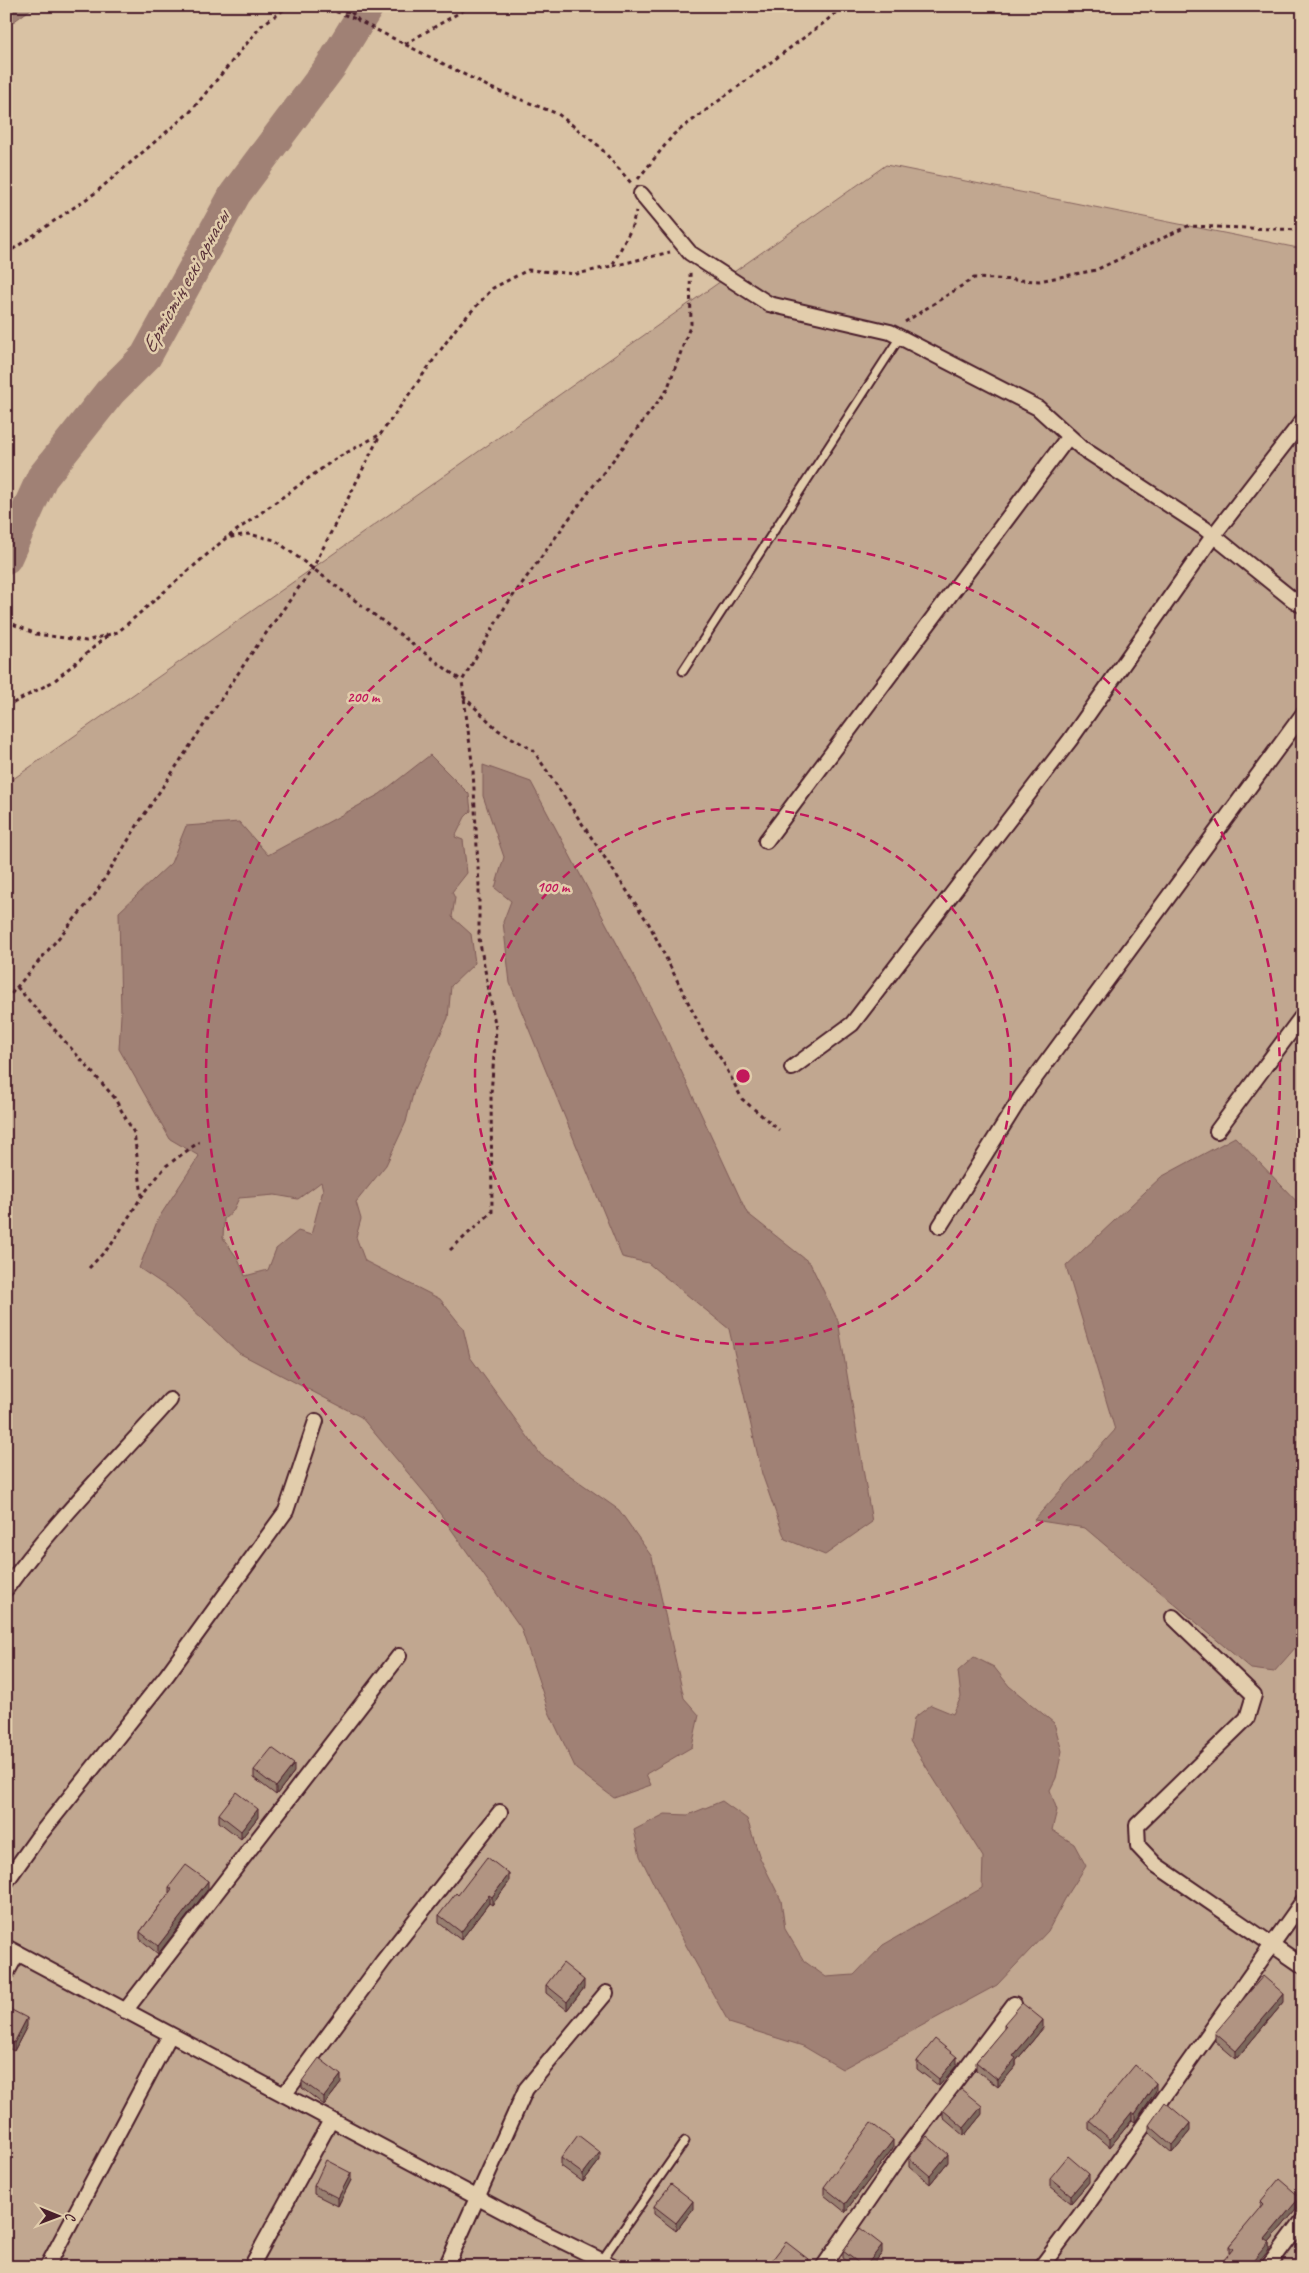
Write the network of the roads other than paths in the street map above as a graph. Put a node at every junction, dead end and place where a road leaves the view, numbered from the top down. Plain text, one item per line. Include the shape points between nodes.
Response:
1 (637, 190) road end
2 (895, 334) junction
3 (1303, 420) edge
4 (1069, 436) junction
5 (1213, 536) junction
6 (1303, 606) edge
7 (683, 671) dead end
8 (1303, 714) edge
9 (766, 841) dead end
10 (1303, 1015) edge
11 (792, 1068) dead end
12 (1217, 1131) dead end
13 (940, 1226) dead end
14 (170, 1400) dead end
15 (316, 1421) dead end
16 (6, 1589) edge
17 (1173, 1617) dead end
18 (399, 1656) dead end
19 (500, 1812) dead end
20 (6, 1882) edge
21 (1303, 1901) edge
22 (1271, 1943) junction
23 (12, 1951) edge
24 (1303, 1966) edge
25 (6, 1974) edge
26 (606, 1992) dead end
27 (1014, 2004) dead end
28 (125, 2011) junction
29 (170, 2035) junction
30 (284, 2095) junction
31 (330, 2120) junction
32 (685, 2141) dead end
33 (476, 2197) junction
34 (1303, 2220) edge
35 (602, 2260) junction
36 (48, 2267) edge
37 (251, 2267) edge
38 (446, 2267) edge
39 (615, 2267) edge
40 (822, 2267) edge
41 (1041, 2267) edge
42 (1268, 2267) edge

1 - 2 street via 686,248 769,304
2 - 4 street via 1038,408
2 - 7 lane
3 - 5 street
4 - 5 street
4 - 9 street
5 - 6 street
5 - 11 street via 1070,740 852,1024
8 - 13 street via 1021,1097
10 - 12 street
14 - 16 street
15 - 20 street via 286,1511 167,1675
17 - 22 street via 1254,1695 1247,1718 1138,1825 1138,1846 1156,1865
18 - 28 street
19 - 30 street via 383,1961
21 - 22 street
22 - 24 street
22 - 41 street
23 - 25 street
23 - 28 street
26 - 33 street via 526,2089
27 - 40 street via 901,2154
28 - 29 street
29 - 30 street
29 - 36 street
30 - 31 street
31 - 33 street
31 - 37 street
32 - 35 lane
33 - 35 street
33 - 38 street
34 - 42 street
35 - 39 street

